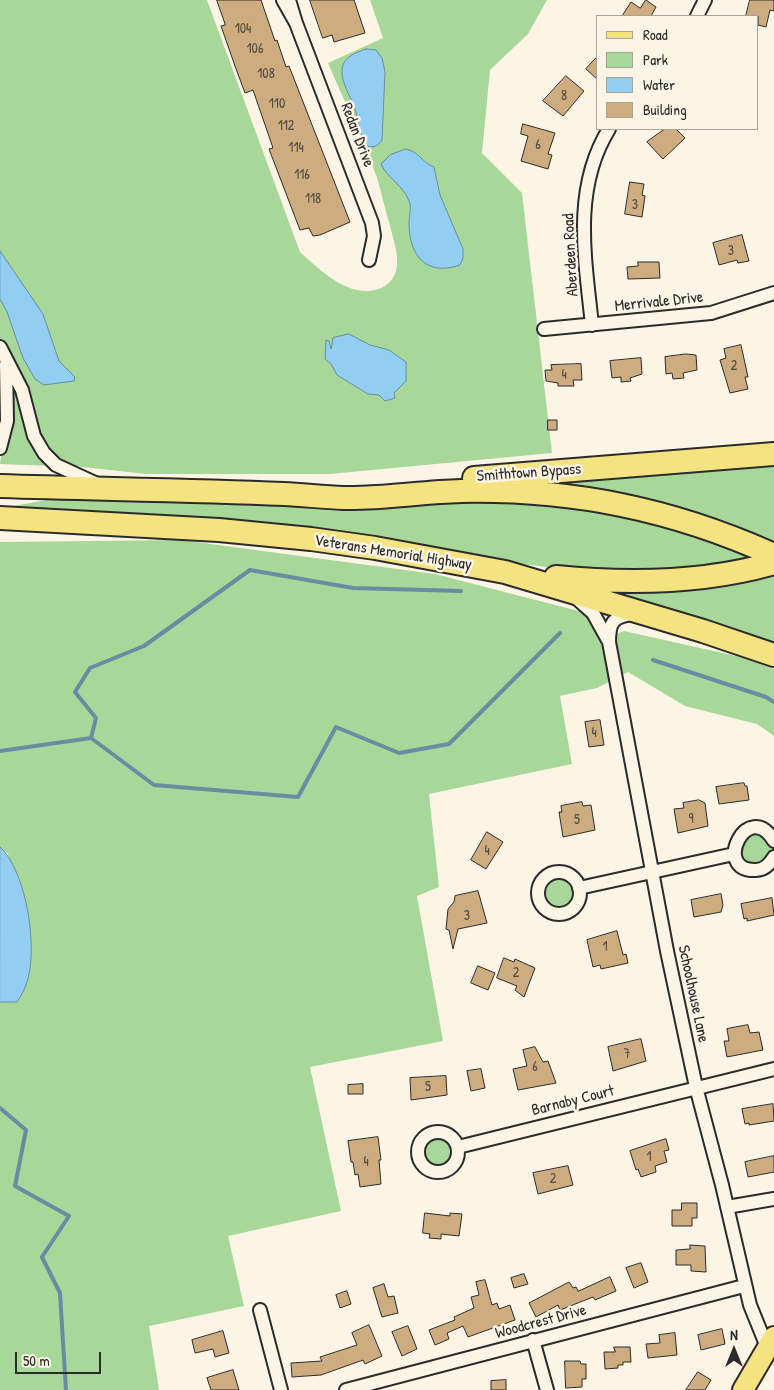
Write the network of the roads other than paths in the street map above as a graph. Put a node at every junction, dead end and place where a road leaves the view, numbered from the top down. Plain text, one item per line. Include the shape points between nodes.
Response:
1 (284, 0) edge
2 (289, 0) edge
3 (706, 0) edge
4 (698, 15) edge
5 (296, 23) junction
6 (608, 130) edge
7 (369, 260) dead end
8 (774, 293) edge
9 (592, 325) junction
10 (544, 329) dead end
11 (0, 347) edge
12 (6, 359) junction
13 (0, 448) edge
14 (774, 454) edge
15 (0, 486) edge
16 (110, 489) junction
17 (284, 494) junction
18 (0, 518) edge
19 (774, 555) edge
20 (774, 563) edge
21 (505, 572) junction
22 (570, 591) junction
23 (647, 614) junction
24 (609, 642) junction
25 (774, 655) edge
26 (774, 841) edge
27 (734, 854) junction
28 (774, 857) edge
29 (652, 871) junction
30 (579, 888) dead end
31 (774, 1069) edge
32 (696, 1087) junction
33 (458, 1147) dead end
34 (774, 1199) edge
35 (727, 1207) junction
36 (744, 1286) junction
37 (260, 1310) dead end
38 (533, 1340) junction
39 (770, 1342) edge
40 (281, 1390) edge
41 (346, 1390) edge
42 (547, 1390) edge
43 (743, 1390) edge

1 - 5 street, Redan Drive
2 - 5 street, Redan Drive
3 - 4 street
5 - 7 street, Redan Drive via 372,223 374,236
6 - 9 street, Aberdeen Road via 598,146 588,175 584,210
8 - 9 street, Merrivale Drive via 711,313
9 - 10 street, Merrivale Drive
11 - 12 street
12 - 13 street via 8,421
12 - 16 street via 22,390 34,436 44,453 64,470
14 - 17 highway, Smithtown Bypass
15 - 16 highway
16 - 17 highway
17 - 19 highway via 344,498 499,491 572,496 666,514
18 - 21 highway, Veterans Memorial Highway via 276,535 367,547
20 - 21 highway via 707,575 645,580
21 - 22 highway, Veterans Memorial Highway
22 - 23 highway, Veterans Memorial Highway
22 - 24 street, Schoolhouse Lane via 593,613
23 - 24 street, Schoolhouse Lane via 615,618 610,625
23 - 25 highway, Veterans Memorial Highway
24 - 29 street, Schoolhouse Lane
26 - 27 street via 764,830 751,829 739,835
27 - 28 street via 742,866 755,870 768,866
27 - 29 street
29 - 30 street
29 - 32 street, Schoolhouse Lane
31 - 32 street, Barnaby Court
32 - 33 street, Barnaby Court
32 - 35 street, Schoolhouse Lane
34 - 35 street
35 - 36 street, Schoolhouse Lane
36 - 38 street, Woodcrest Drive
36 - 39 street, Schoolhouse Lane via 754,1318
37 - 40 street
38 - 41 street, Woodcrest Drive
38 - 42 street
39 - 43 main road

